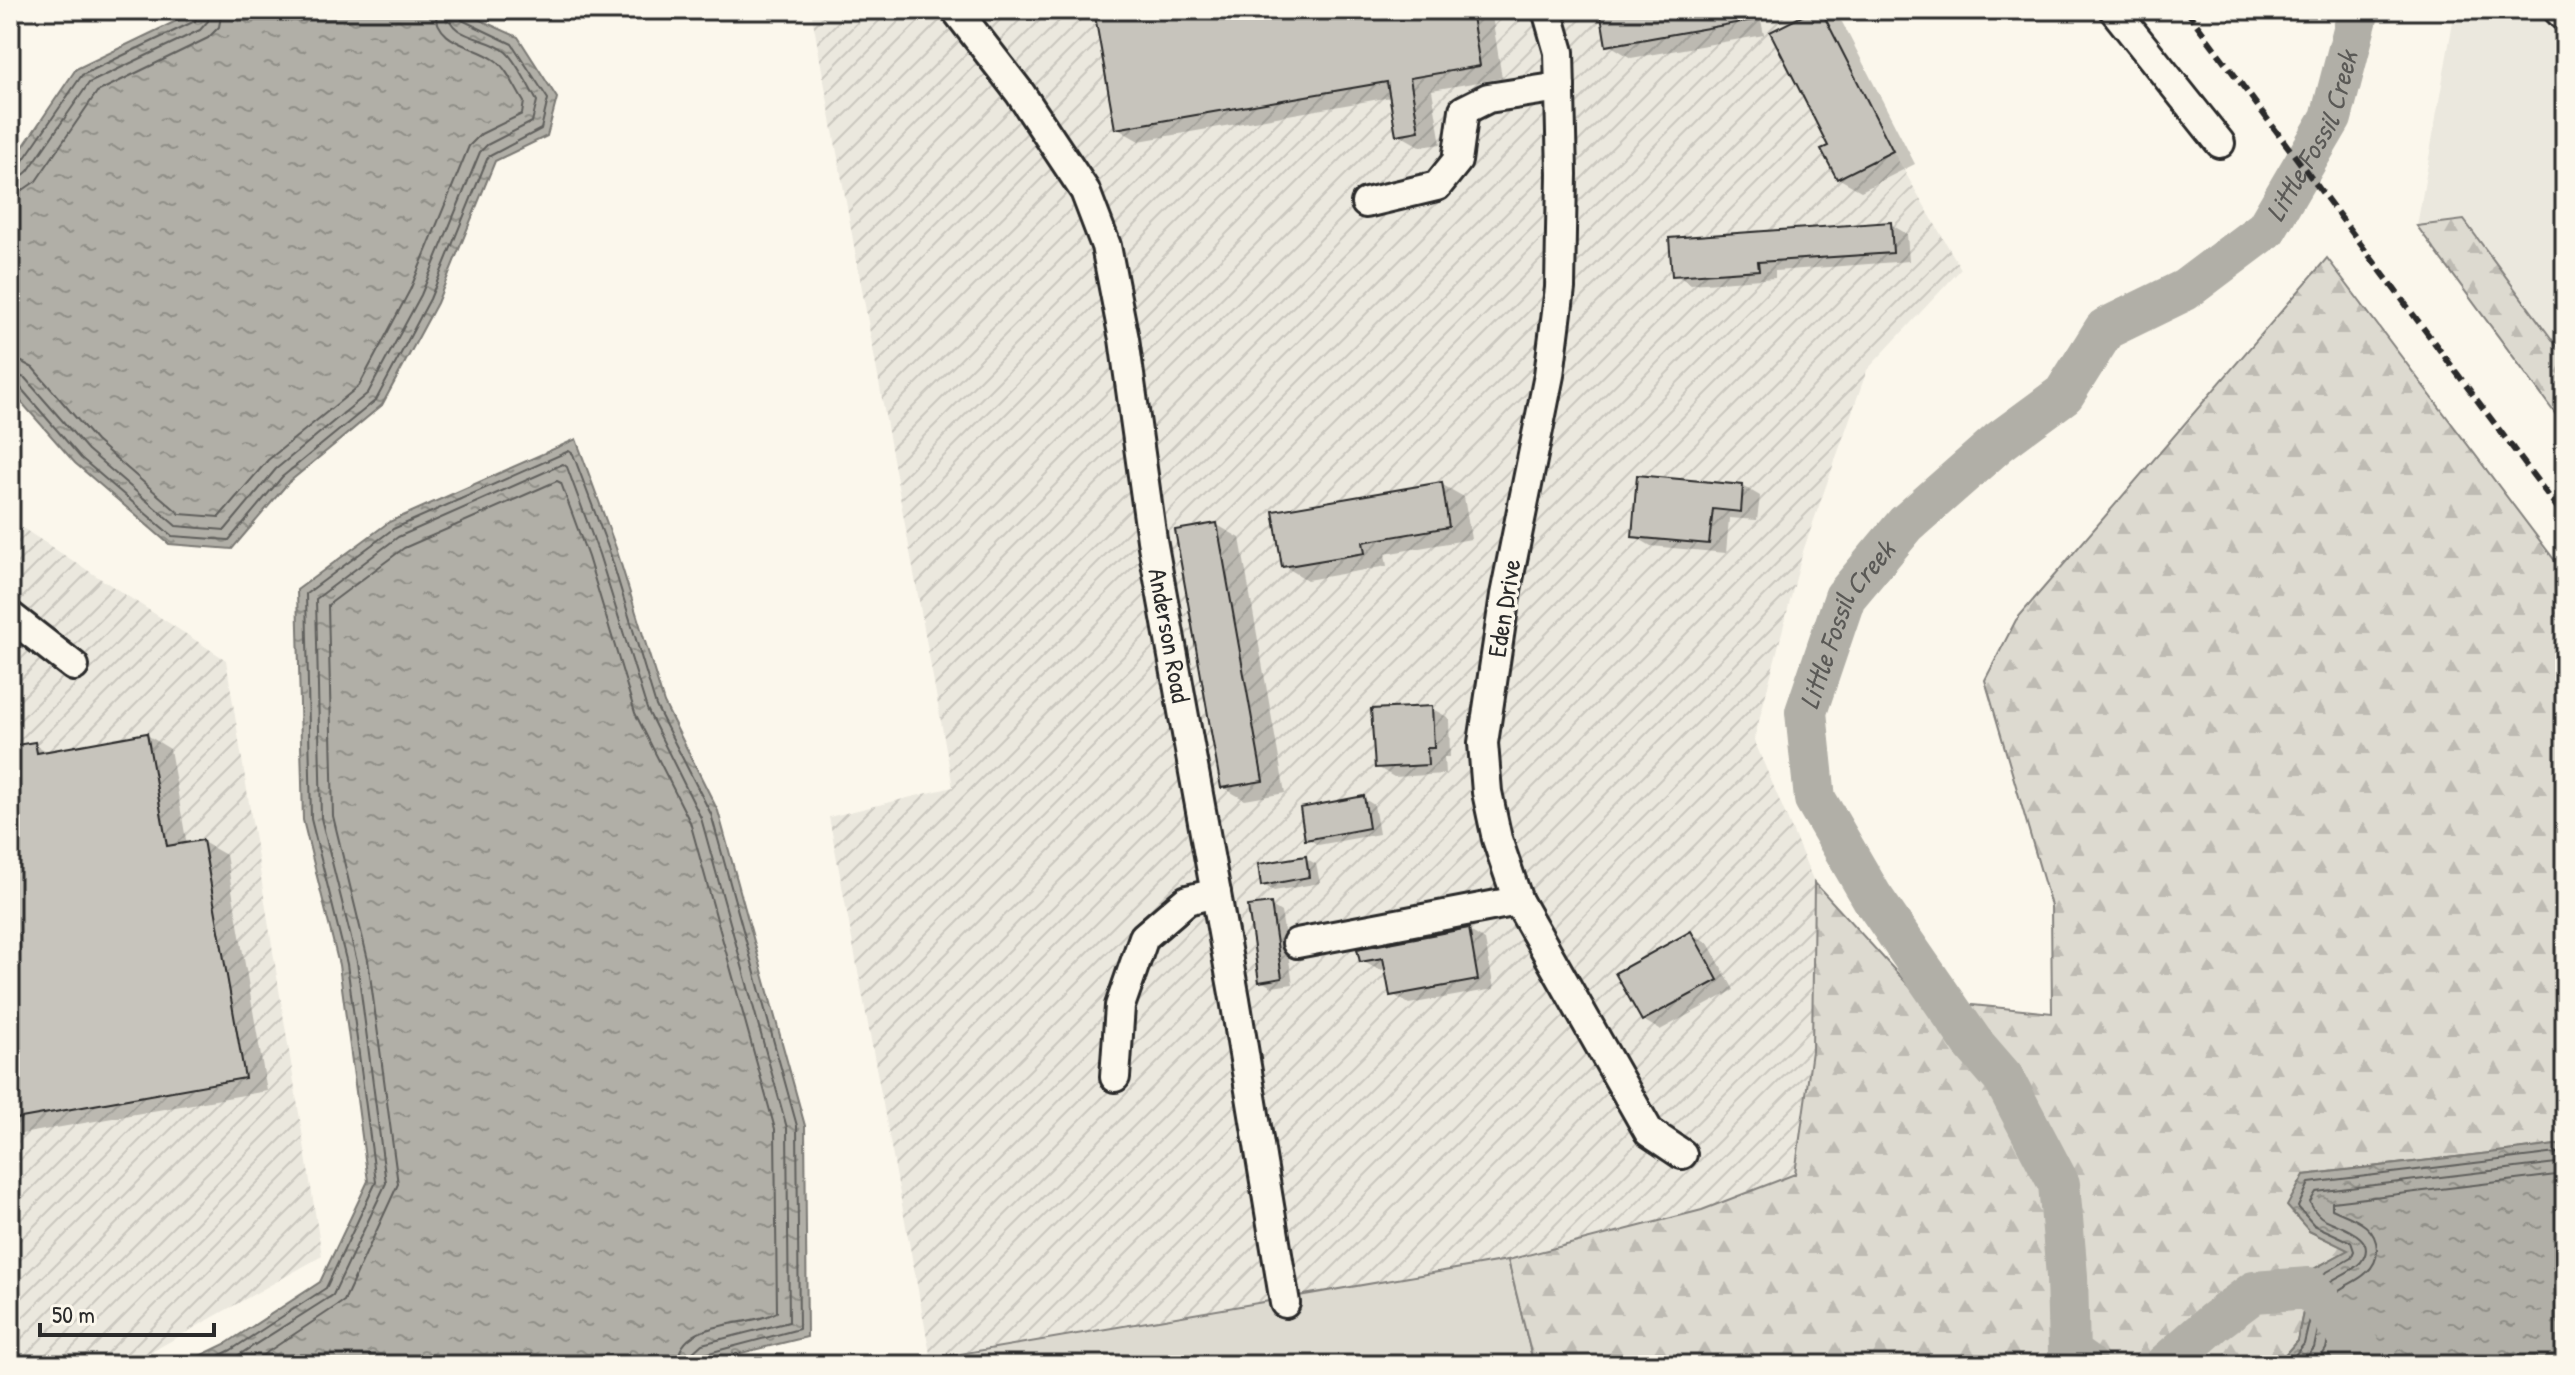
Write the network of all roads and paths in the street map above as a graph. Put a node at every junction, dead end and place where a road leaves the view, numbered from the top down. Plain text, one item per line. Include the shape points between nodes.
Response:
1 (956, 10) edge
2 (1547, 10) edge
3 (2114, 10) edge
4 (2558, 10) edge
5 (2565, 17) edge
6 (1560, 87) junction
7 (2220, 143) dead end
8 (1366, 203) dead end
9 (10, 616) edge
10 (74, 666) dead end
11 (1216, 893) junction
12 (1518, 901) junction
13 (1297, 943) dead end
14 (1115, 1077) dead end
15 (1682, 1154) dead end
16 (1285, 1303) dead end

1 - 11 street, Anderson Road via 1085,191 1106,246
2 - 6 street, Eden Drive via 1559,52
3 - 7 street
4 - 5 street
6 - 8 street via 1488,98 1464,110 1457,161 1437,186
6 - 12 street, Eden Drive via 1560,288 1483,743 1497,839
9 - 10 street
11 - 14 street via 1187,900 1144,937 1120,1006
11 - 16 street, Anderson Road
12 - 13 street
12 - 15 street, Eden Drive via 1649,1132

